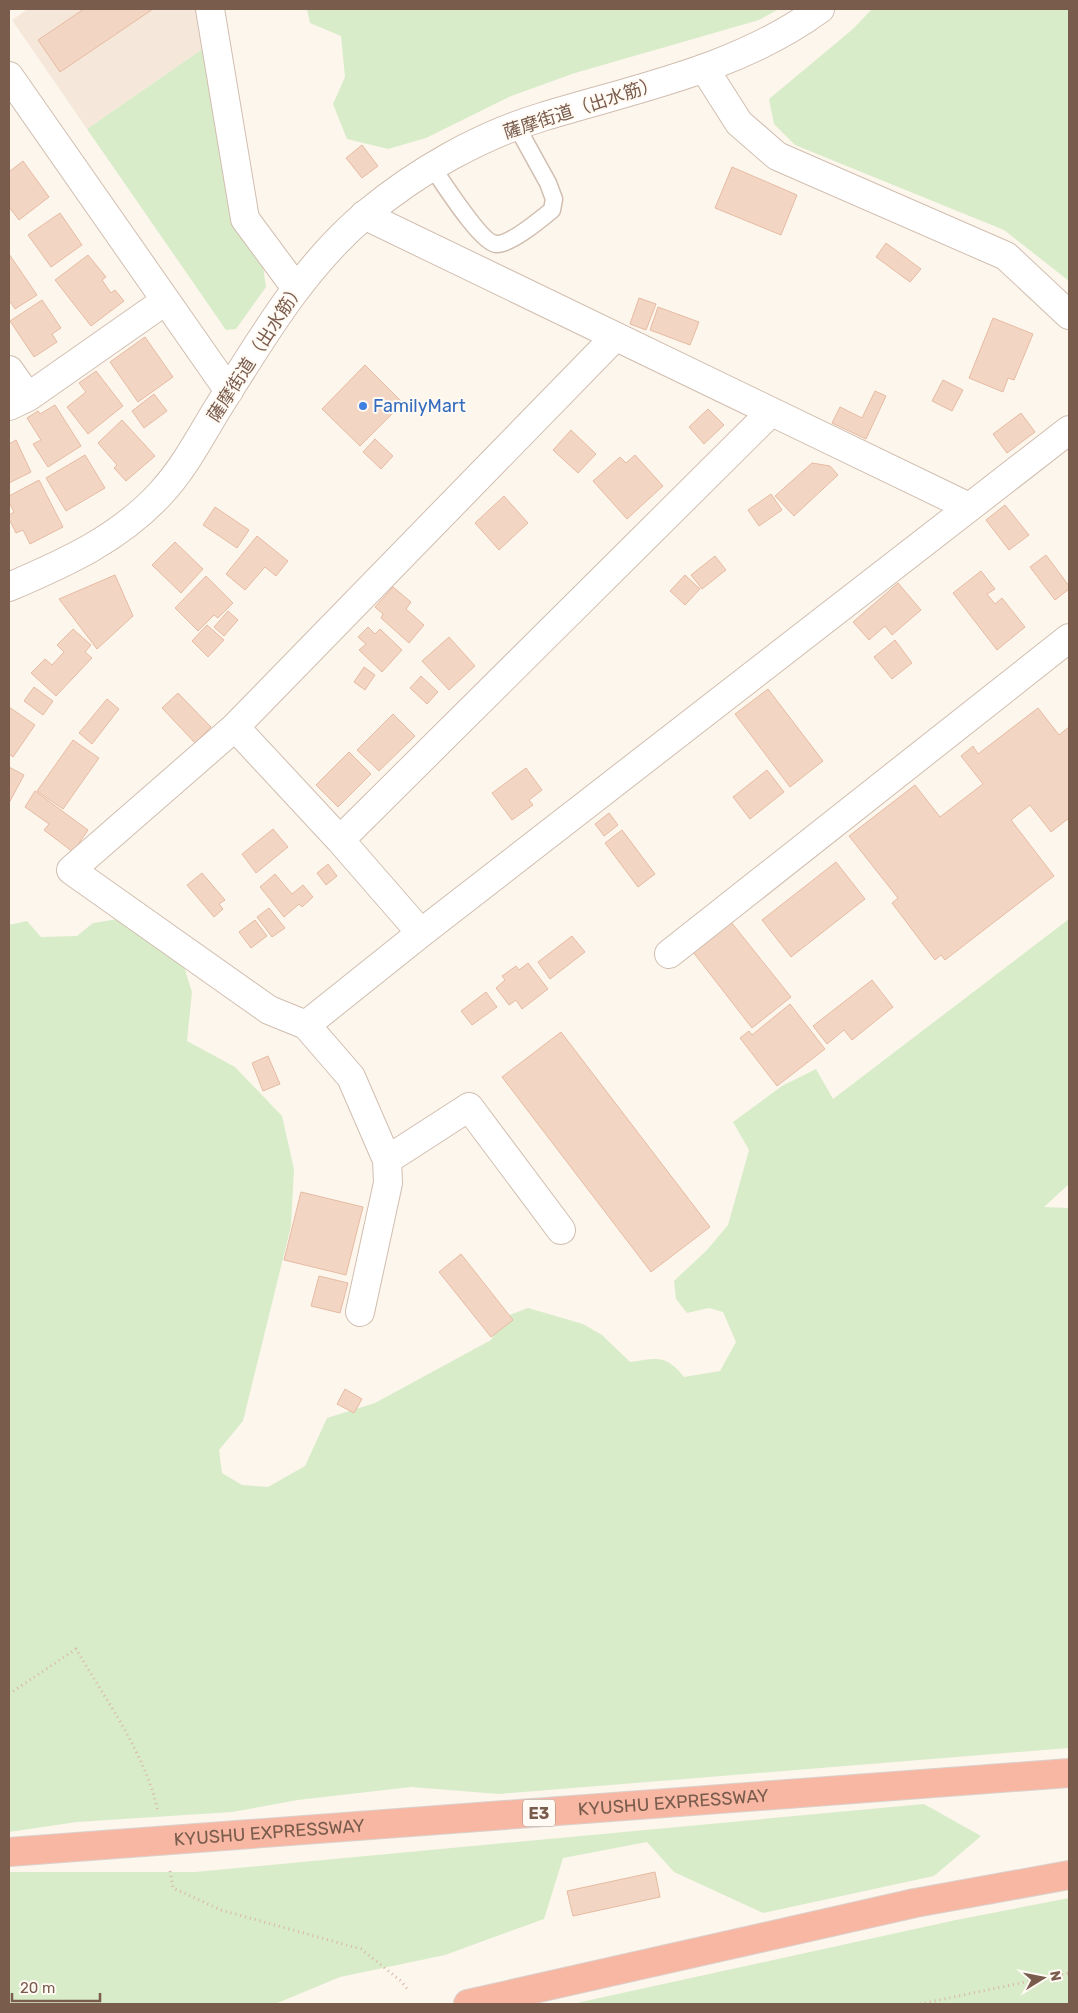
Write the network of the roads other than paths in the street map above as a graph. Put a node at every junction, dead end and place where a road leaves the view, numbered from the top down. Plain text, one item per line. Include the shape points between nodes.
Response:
1 (210, 9) edge
2 (820, 9) edge
3 (704, 68) junction
4 (9, 76) edge
5 (517, 127) junction
6 (432, 167) junction
7 (364, 215) junction
8 (296, 288) junction
9 (165, 301) junction
10 (1069, 315) edge
11 (616, 337) junction
12 (9, 370) edge
13 (228, 391) junction
14 (18, 402) edge
15 (771, 412) junction
16 (1069, 430) edge
17 (969, 507) junction
18 (9, 587) edge
19 (1069, 638) edge
20 (235, 727) junction
21 (340, 840) junction
22 (421, 933) junction
23 (669, 954) dead end
24 (306, 1025) junction
25 (387, 1160) junction
26 (562, 1230) dead end
27 (360, 1312) dead end
28 (1069, 1772) edge
29 (9, 1852) edge
30 (1069, 1875) edge
31 (468, 2004) edge

1 - 8 street via 245,218
2 - 3 street, 薩摩街道（出水筋） via 775,38
3 - 5 street, 薩摩街道（出水筋）
3 - 10 street via 739,123 777,156 1006,256
4 - 9 street
5 - 6 street, 薩摩街道（出水筋）
5 - 6 lane via 554,199 552,210 509,240 496,244 488,241
6 - 7 street, 薩摩街道（出水筋）
7 - 8 street, 薩摩街道（出水筋）
7 - 11 street
8 - 13 street, 薩摩街道（出水筋）
9 - 13 street
9 - 14 street
11 - 15 street
11 - 20 street
12 - 14 street
13 - 18 street, 薩摩街道（出水筋） via 188,458 162,492 140,513 112,536 77,557
15 - 17 street
15 - 21 street
16 - 17 street
17 - 22 street
19 - 23 street
20 - 21 street
20 - 24 street via 71,870 269,1010
21 - 22 street
22 - 24 street
24 - 25 street via 351,1077
25 - 26 street via 469,1107
25 - 27 street via 388,1183
28 - 29 highway, KYUSHU EXPRESSWAY / E3
30 - 31 highway via 915,1903

